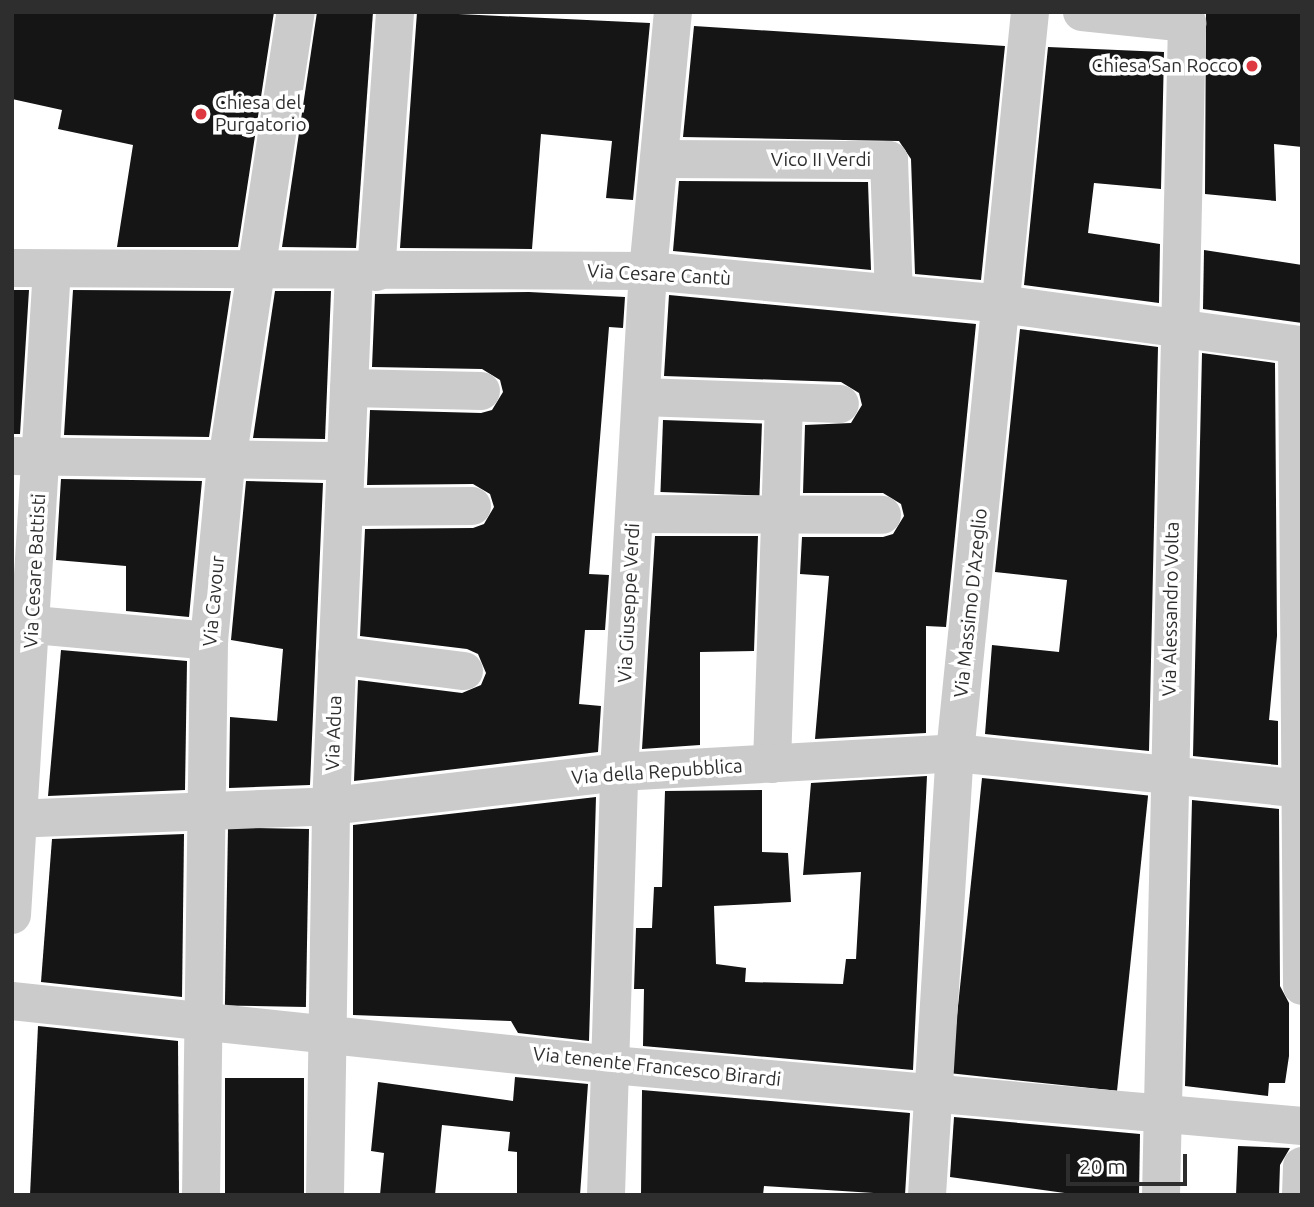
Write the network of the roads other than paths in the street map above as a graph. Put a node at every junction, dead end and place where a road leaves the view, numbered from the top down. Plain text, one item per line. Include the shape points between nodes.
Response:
1 (296, 12) edge
2 (395, 12) edge
3 (673, 12) edge
4 (1030, 12) edge
5 (1082, 12) edge
6 (1145, 14) edge
7 (660, 159) junction
8 (12, 268) edge
9 (52, 269) junction
10 (648, 271) junction
11 (365, 272) junction
12 (256, 274) junction
13 (894, 294) junction
14 (1001, 304) junction
15 (1178, 330) junction
16 (1299, 345) edge
17 (349, 388) junction
18 (481, 391) dead end
19 (641, 397) junction
20 (840, 404) dead end
21 (784, 406) junction
22 (27, 456) edge
23 (228, 459) junction
24 (346, 461) junction
25 (472, 506) dead end
26 (344, 507) junction
27 (635, 514) junction
28 (882, 514) dead end
29 (780, 517) junction
30 (1300, 544) edge
31 (22, 624) edge
32 (209, 640) junction
33 (337, 655) junction
34 (464, 671) dead end
35 (956, 753) junction
36 (772, 764) junction
37 (619, 772) junction
38 (1167, 777) junction
39 (1302, 789) edge
40 (331, 806) junction
41 (204, 810) junction
42 (16, 819) edge
43 (12, 915) edge
44 (1302, 986) edge
45 (12, 1001) edge
46 (202, 1019) junction
47 (325, 1031) junction
48 (611, 1065) junction
49 (935, 1093) junction
50 (1164, 1114) junction
51 (1302, 1126) edge
52 (1302, 1166) edge
53 (201, 1195) edge
54 (325, 1195) edge
55 (606, 1195) edge
56 (927, 1195) edge
57 (1161, 1195) edge
58 (1301, 1195) edge

1 - 12 street, Via Cavour
2 - 11 street, Via Adua
3 - 7 street, Via Giuseppe Verdi
4 - 14 street, Via Massimo D'Azeglio
5 - 6 street
6 - 15 street, Via Alessandro Volta via 1186,23
7 - 10 street, Via Giuseppe Verdi
7 - 13 street, Vico II Verdi via 889,160
8 - 9 street, Via Cesare Cantù
9 - 12 street, Via Cesare Cantù
9 - 22 street, Via Cesare Battisti
10 - 11 street, Via Cesare Cantù
10 - 13 street, Via Cesare Cantù
10 - 19 street, Via Giuseppe Verdi
11 - 12 street, Via Cesare Cantù
11 - 17 street, Via Adua
12 - 23 street, Via Cavour
13 - 14 street, Via Cesare Cantù
14 - 15 street, Via Cesare Cantù
14 - 35 street, Via Massimo D'Azeglio
15 - 16 street, Via Cesare Cantù
15 - 38 street, Via Alessandro Volta
16 - 30 street
17 - 18 street
17 - 24 street, Via Adua
19 - 21 street
19 - 27 street, Via Giuseppe Verdi
20 - 21 street
21 - 29 street
22 - 23 street
22 - 31 street, Via Cesare Battisti
23 - 24 street
23 - 32 street, Via Cavour
24 - 26 street, Via Adua
25 - 26 street
26 - 33 street, Via Adua
27 - 29 street
27 - 37 street, Via Giuseppe Verdi
28 - 29 street
29 - 36 street
30 - 39 street
31 - 32 street
31 - 42 street, Via Cesare Battisti
32 - 41 street, Via Cavour
33 - 34 street
33 - 40 street, Via Adua
35 - 36 street, Via della Repubblica
35 - 38 street, Via della Repubblica
35 - 49 street, Via Massimo D'Azeglio
36 - 37 street, Via della Repubblica
37 - 40 street, Via della Repubblica
37 - 48 street, Via Giuseppe Verdi
38 - 39 street, Via della Repubblica
38 - 50 street, Via Alessandro Volta
39 - 44 street
40 - 41 street, Via della Repubblica
40 - 47 street, Via Adua
41 - 42 street, Via della Repubblica
41 - 46 street, Via Cavour
42 - 43 street, Via Cesare Battisti
45 - 46 street, Via tenente Francesco Birardi
46 - 47 street, Via tenente Francesco Birardi
46 - 53 street, Via Cavour
47 - 48 street, Via tenente Francesco Birardi
47 - 54 street, Via Adua
48 - 49 street, Via tenente Francesco Birardi
48 - 55 street, Via Giuseppe Verdi
49 - 50 street, Via tenente Francesco Birardi
49 - 56 street, Via Massimo D'Azeglio
50 - 51 street, Via tenente Francesco Birardi
50 - 57 street, Via Alessandro Volta
52 - 58 street

